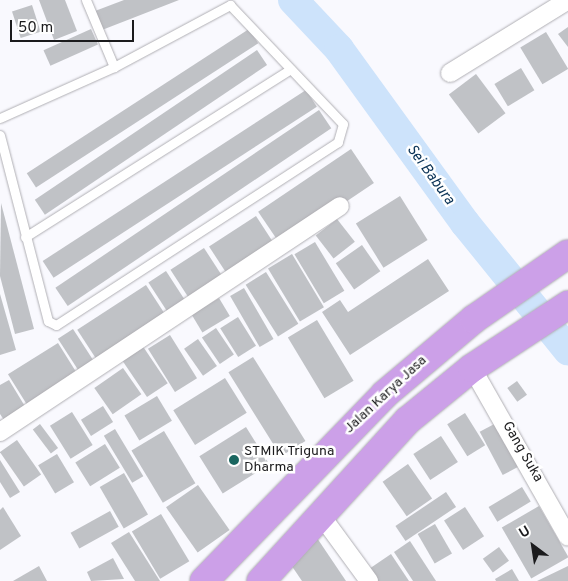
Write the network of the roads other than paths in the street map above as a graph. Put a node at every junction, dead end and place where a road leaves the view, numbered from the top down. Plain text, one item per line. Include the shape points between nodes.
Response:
1 (86, 0) edge
2 (568, 0) edge
3 (229, 3) edge
4 (114, 67) junction
5 (289, 70) junction
6 (450, 72) dead end
7 (0, 118) edge
8 (0, 135) edge
9 (340, 206) dead end
10 (25, 237) junction
11 (562, 259) edge
12 (568, 305) edge
13 (472, 368) junction
14 (385, 394) junction
15 (407, 421) junction
16 (0, 432) edge
17 (320, 514) junction
18 (568, 537) edge
19 (204, 581) edge
20 (261, 581) edge
21 (369, 581) edge

1 - 4 lane
2 - 6 street
3 - 4 lane
3 - 5 lane
4 - 7 lane
5 - 10 lane
5 - 10 lane via 341,119 343,130 338,142 62,324 49,322
8 - 10 lane
9 - 16 street
11 - 14 highway, Jalan Karya Jasa via 474,319
12 - 13 highway
13 - 15 highway
13 - 18 street, Gang Suka
14 - 15 highway
14 - 19 highway, Jalan Karya Jasa
15 - 17 highway
17 - 20 highway
17 - 21 street

